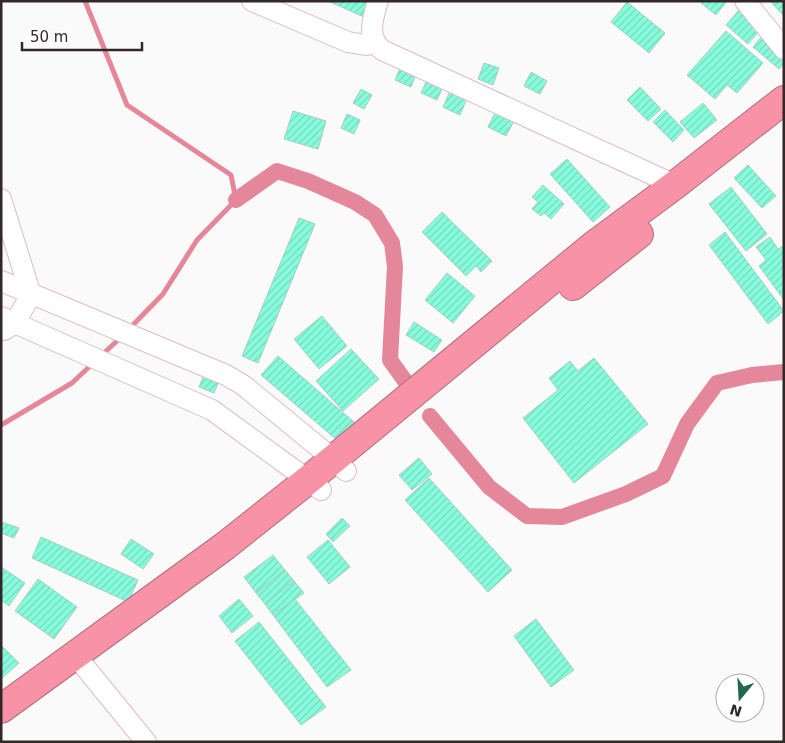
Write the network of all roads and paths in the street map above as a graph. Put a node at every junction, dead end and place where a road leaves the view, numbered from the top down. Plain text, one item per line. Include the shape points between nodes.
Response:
1 (252, 1) edge
2 (378, 1) edge
3 (745, 1) edge
4 (376, 43) junction
5 (784, 49) edge
6 (784, 100) edge
7 (784, 120) edge
8 (675, 185) junction
9 (1, 199) edge
10 (1, 281) edge
11 (31, 294) junction
12 (525, 312) junction
13 (6, 324) edge
14 (340, 465) junction
15 (314, 485) junction
16 (84, 666) junction
17 (1, 709) edge
18 (1, 728) edge
19 (146, 742) edge

1 - 4 street via 348,42
2 - 4 street via 372,23 372,36
3 - 5 street
4 - 8 street via 388,53
6 - 8 highway
7 - 12 highway
8 - 12 highway via 594,244
9 - 11 street
10 - 11 street
11 - 13 street
11 - 14 street via 243,384
12 - 14 highway
13 - 15 street via 212,410
14 - 15 highway
15 - 16 highway
15 - 17 highway
16 - 18 highway
16 - 19 street

